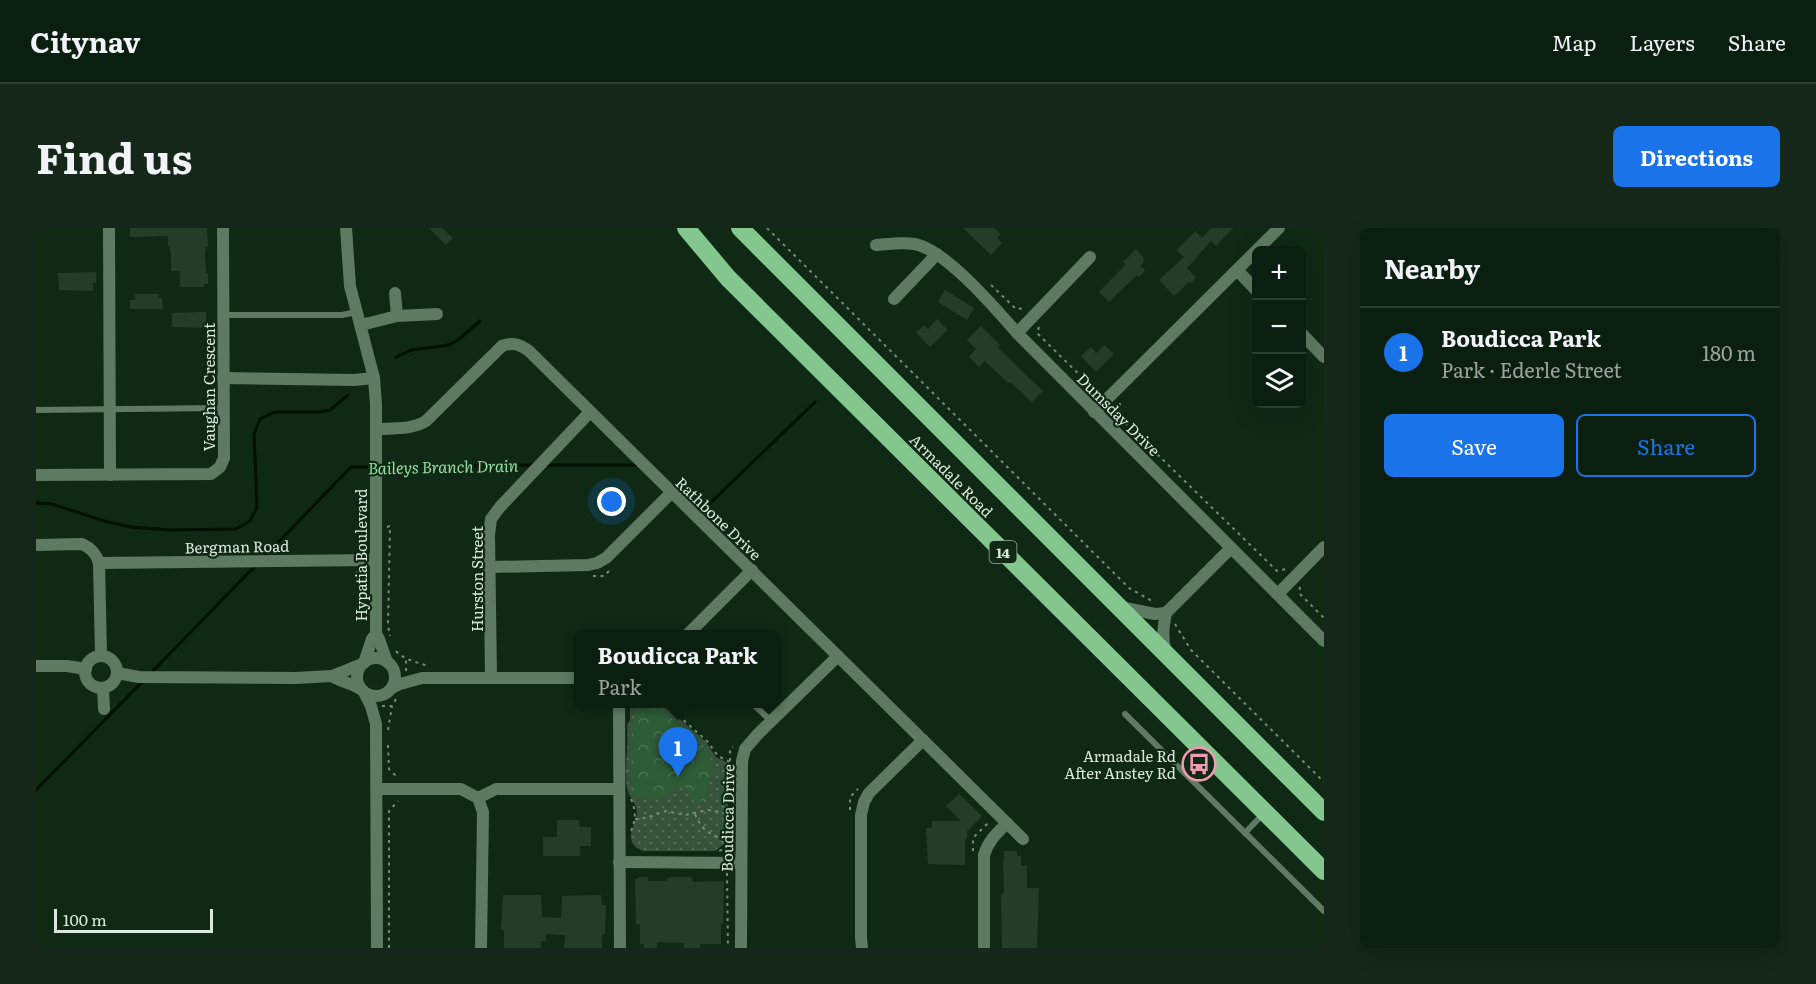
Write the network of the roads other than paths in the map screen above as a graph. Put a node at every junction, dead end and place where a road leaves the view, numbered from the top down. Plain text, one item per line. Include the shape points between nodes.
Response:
1 (109, 228) edge
2 (223, 228) edge
3 (346, 228) edge
4 (686, 228) edge
5 (740, 228) edge
6 (1279, 228) edge
7 (876, 245) dead end
8 (937, 254) junction
9 (1090, 258) dead end
10 (1237, 270) junction
11 (1252, 285) edge
12 (395, 293) dead end
13 (894, 299) dead end
14 (357, 312) junction
15 (437, 314) dead end
16 (223, 315) junction
17 (397, 316) junction
18 (361, 325) junction
19 (1017, 333) junction
20 (1306, 338) edge
21 (1324, 357) edge
22 (223, 378) junction
23 (374, 378) junction
24 (224, 408) junction
25 (110, 409) junction
26 (36, 410) edge
27 (590, 412) junction
28 (1094, 412) junction
29 (376, 429) junction
30 (36, 475) edge
31 (110, 475) junction
32 (672, 492) junction
33 (36, 545) edge
34 (1324, 547) edge
35 (1231, 548) junction
36 (376, 560) junction
37 (99, 562) junction
38 (490, 567) junction
39 (752, 570) junction
40 (1278, 594) junction
41 (1120, 607) junction
42 (1166, 613) junction
43 (692, 630) edge
44 (382, 641) junction
45 (1324, 641) edge
46 (1166, 653) junction
47 (101, 656) junction
48 (838, 656) junction
49 (363, 664) junction
50 (389, 665) junction
51 (36, 666) edge
52 (86, 669) junction
53 (117, 673) junction
54 (332, 676) junction
55 (406, 677) junction
56 (491, 677) junction
57 (574, 678) edge
58 (103, 688) junction
59 (390, 690) junction
60 (363, 691) junction
61 (619, 708) edge
62 (757, 708) edge
63 (104, 709) dead end
64 (1125, 714) dead end
65 (771, 721) junction
66 (376, 724) junction
67 (923, 740) junction
68 (377, 789) junction
69 (619, 789) junction
70 (478, 798) junction
71 (1265, 812) junction
72 (1324, 812) edge
73 (1007, 823) junction
74 (1245, 833) junction
75 (1023, 839) dead end
76 (620, 862) junction
77 (741, 862) junction
78 (1324, 871) edge
79 (1324, 911) edge
80 (377, 948) edge
81 (481, 948) edge
82 (620, 948) edge
83 (741, 948) edge
84 (862, 948) edge
85 (984, 948) edge

1 - 25 street
2 - 16 street, Vaughan Crescent
3 - 14 street, Hypatia Boulevard via 350,286
4 - 71 highway, Armadale Road / 14 via 737,286
5 - 41 highway, Armadale Road
6 - 10 street
7 - 8 street, Dumsday Drive via 916,244
8 - 13 street
8 - 19 street, Dumsday Drive via 979,291
9 - 19 street
10 - 11 street
10 - 28 street
12 - 17 street
14 - 16 lane
14 - 18 street, Hypatia Boulevard
15 - 17 street
16 - 22 street, Vaughan Crescent
17 - 18 street
18 - 23 street, Hypatia Boulevard
19 - 28 street, Dumsday Drive
20 - 21 street
22 - 23 street
22 - 24 street, Vaughan Crescent
23 - 29 street, Hypatia Boulevard
24 - 25 lane
24 - 31 street, Vaughan Crescent via 224,458 211,474
25 - 26 lane
25 - 31 street
27 - 29 street, Rathbone Drive via 529,351 511,342 502,346 426,421 410,427
27 - 32 street, Rathbone Drive
27 - 38 street, Hurston Street via 491,519
28 - 35 street, Dumsday Drive
29 - 36 street, Hypatia Boulevard
30 - 31 street, Vaughan Crescent
32 - 38 street via 597,563
32 - 39 street, Rathbone Drive
33 - 37 street via 81,544 93,550
34 - 40 street
35 - 40 street, Dumsday Drive
35 - 42 street
36 - 37 street, Bergman Road
36 - 44 street, Hypatia Boulevard
37 - 47 street
38 - 56 street, Hurston Street
39 - 43 street
39 - 48 street, Rathbone Drive
40 - 45 street, Dumsday Drive
41 - 42 street
41 - 46 highway, Armadale Road
42 - 46 street via 1162,639
44 - 49 street, Hypatia Boulevard via 372,639
44 - 50 street, Hypatia Boulevard
46 - 72 highway, Armadale Road
47 - 52 street via 91,659
47 - 53 street via 112,661
48 - 65 street, Boudicca Drive
48 - 67 street, Rathbone Drive
49 - 50 street via 375,658
49 - 54 street
49 - 60 street via 357,677
50 - 55 street
50 - 59 street via 395,677
51 - 52 street
52 - 58 street via 90,683
53 - 54 street via 150,677
53 - 58 street via 112,683
54 - 60 street
55 - 56 street
55 - 59 street
56 - 57 street
58 - 63 street
59 - 60 street via 379,696
59 - 66 street via 387,706
60 - 66 street
61 - 69 street
62 - 65 lane
64 - 74 lane
65 - 77 street, Boudicca Drive via 745,749 742,761
66 - 68 street
67 - 73 street, Rathbone Drive
67 - 84 street via 864,802
68 - 70 street via 461,789
68 - 80 street
69 - 70 street via 496,789
69 - 76 street
70 - 81 street via 483,812
71 - 74 lane
71 - 78 highway, Armadale Road / 14
73 - 75 street, Rathbone Drive
73 - 85 street via 992,838 984,855
74 - 79 lane
76 - 77 street
76 - 82 street
77 - 83 street, Boudicca Drive

